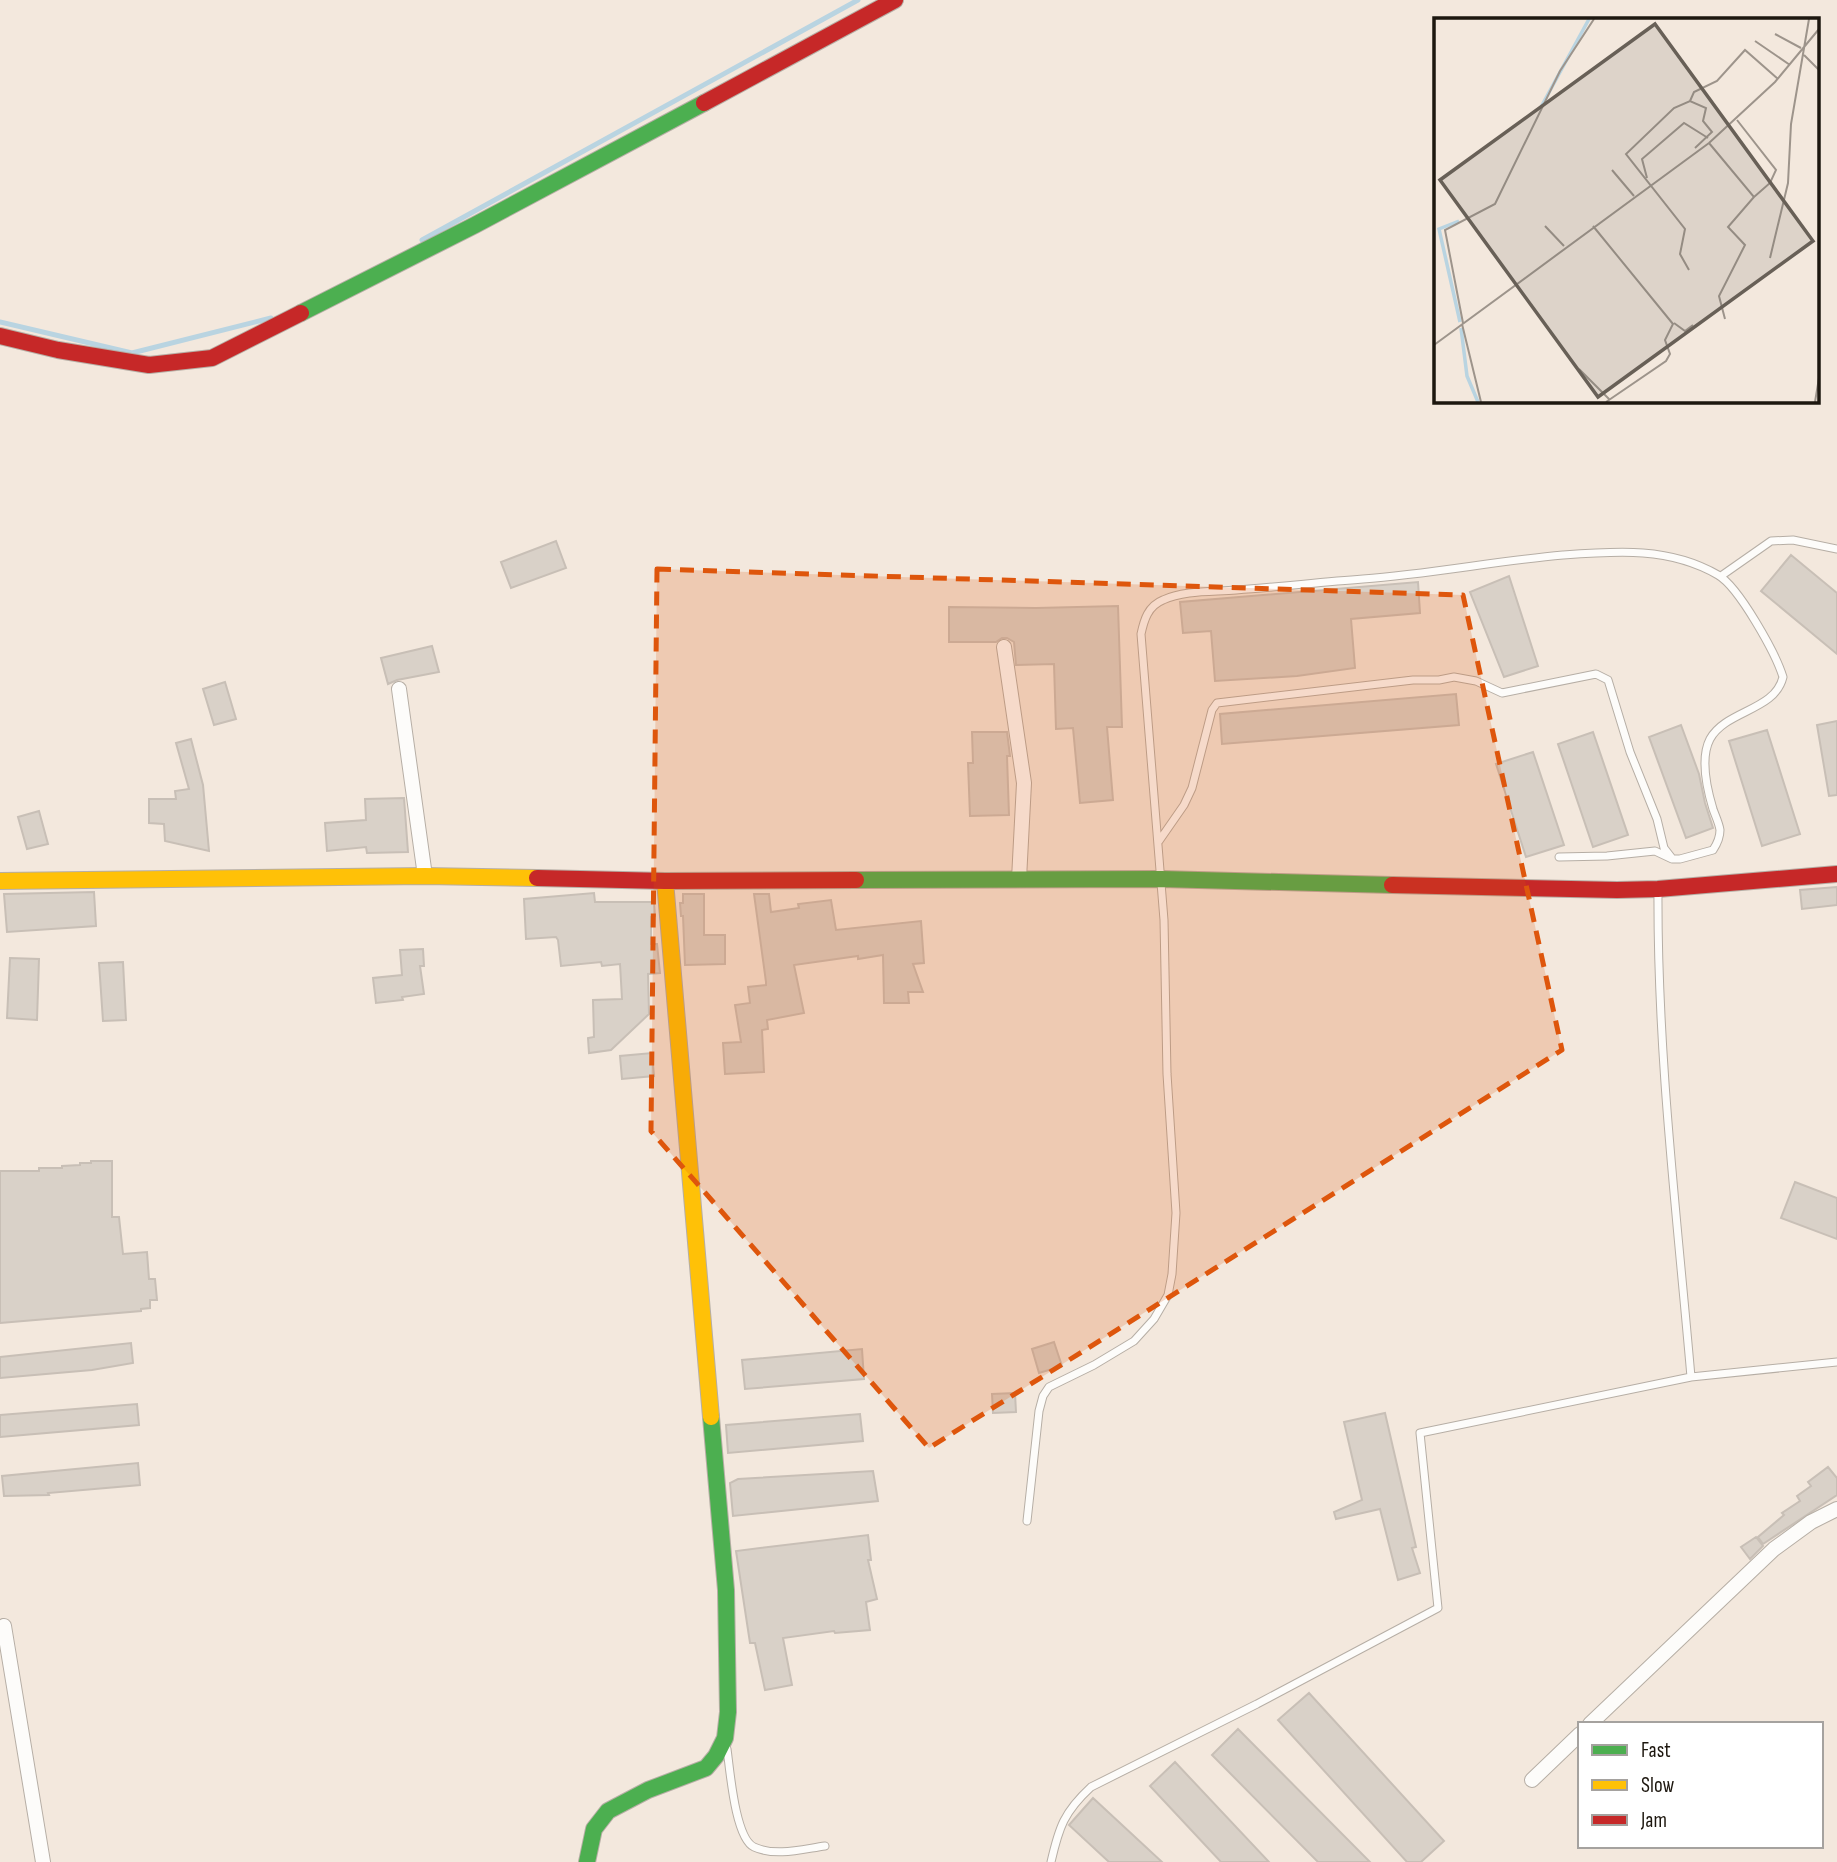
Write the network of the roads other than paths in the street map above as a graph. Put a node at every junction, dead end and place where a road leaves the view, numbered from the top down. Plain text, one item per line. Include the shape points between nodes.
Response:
1 (895, 0) edge
2 (0, 336) edge
3 (1837, 549) edge
4 (1721, 576) junction
5 (1004, 647) dead end
6 (398, 689) dead end
7 (1158, 841) junction
8 (1559, 857) dead end
9 (1672, 859) junction
10 (1837, 874) edge
11 (425, 877) junction
12 (1019, 878) junction
13 (1161, 879) junction
14 (0, 881) edge
15 (665, 881) junction
16 (1658, 889) junction
17 (1837, 1362) edge
18 (1691, 1377) junction
19 (1837, 1509) edge
20 (1027, 1521) dead end
21 (4, 1626) dead end
22 (1592, 1722) edge
23 (1578, 1736) edge
24 (725, 1738) junction
25 (1532, 1780) dead end
26 (825, 1846) dead end
27 (43, 1862) edge
28 (587, 1862) edge
29 (1051, 1862) edge

1 - 2 street via 475,225 212,358 149,365
3 - 4 lane via 1793,540 1771,541
4 - 7 lane via 1676,558 1620,551 1162,600 1149,611 1141,634
4 - 9 lane via 1756,623 1783,677 1773,696 1728,721 1709,741 1705,766 1719,826 1718,842 1713,850
5 - 12 street via 1024,783
6 - 11 street
7 - 9 lane via 1192,788 1217,703 1454,677 1502,693 1596,674 1608,680 1664,848
7 - 13 lane
8 - 9 lane via 1655,851
10 - 16 street
11 - 14 street
11 - 15 street
12 - 13 street
12 - 15 street
13 - 16 street
13 - 20 lane via 1176,1213 1168,1295 1134,1341 1049,1387 1043,1396
15 - 24 street via 726,1590 729,1681
16 - 18 lane via 1661,1034
17 - 18 lane
18 - 29 lane via 1420,1433 1438,1608 1091,1787 1071,1805 1057,1833
19 - 22 street via 1774,1549
21 - 27 street
23 - 25 street
24 - 26 lane via 746,1840 765,1850 788,1852
24 - 28 street via 706,1769 648,1790 608,1811 594,1829

